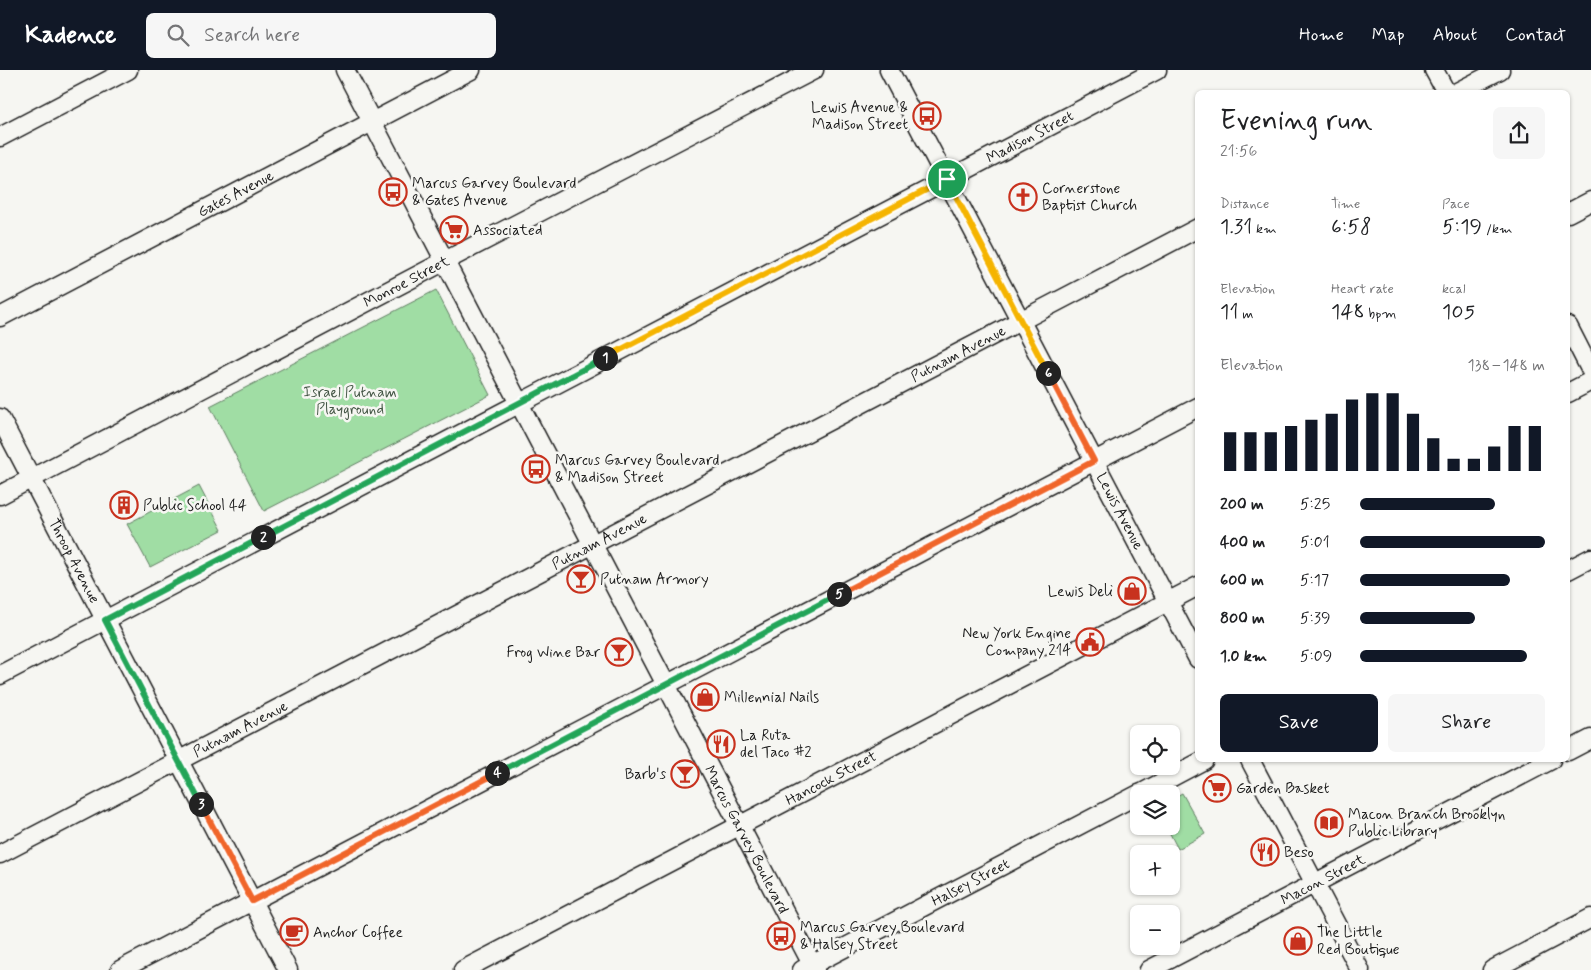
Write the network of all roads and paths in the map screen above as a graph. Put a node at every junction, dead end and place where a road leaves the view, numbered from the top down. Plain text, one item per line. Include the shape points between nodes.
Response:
1 (128, 70) edge
2 (345, 70) edge
3 (471, 70) edge
4 (814, 70) edge
5 (889, 70) edge
6 (1156, 70) edge
7 (1434, 70) edge
8 (1500, 70) edge
9 (1445, 90) edge
10 (1461, 90) edge
11 (372, 121) junction
12 (0, 137) edge
13 (947, 179) junction
14 (1591, 201) edge
15 (1570, 212) edge
16 (1195, 230) edge
17 (445, 260) junction
18 (0, 317) edge
19 (1020, 321) junction
20 (1570, 330) edge
21 (1591, 371) edge
22 (1591, 381) edge
23 (1570, 392) edge
24 (520, 403) junction
25 (1195, 409) edge
26 (0, 418) edge
27 (1094, 461) junction
28 (32, 479) junction
29 (0, 495) edge
30 (594, 544) junction
31 (1591, 558) edge
32 (1570, 569) edge
33 (1195, 588) edge
34 (1168, 602) junction
35 (105, 620) junction
36 (1195, 653) edge
37 (0, 675) edge
38 (667, 684) junction
39 (1591, 739) edge
40 (1570, 750) edge
41 (179, 760) junction
42 (1200, 762) edge
43 (1251, 762) edge
44 (1547, 762) edge
45 (1156, 785) edge
46 (1130, 799) edge
47 (741, 825) junction
48 (0, 854) edge
49 (1315, 883) junction
50 (252, 901) junction
51 (1591, 918) edge
52 (810, 968) edge
53 (120, 970) edge
54 (288, 970) edge
55 (463, 970) edge
56 (1149, 970) edge
57 (1360, 970) edge
58 (1492, 970) edge

1 - 12 street
2 - 11 street, Marcus Garvey Boulevard
3 - 11 street, Gates Avenue
4 - 17 street, Monroe Street
5 - 13 street, Lewis Avenue
6 - 13 street, Madison Street
7 - 9 street
8 - 10 street
11 - 17 street, Marcus Garvey Boulevard
11 - 18 street, Gates Avenue
13 - 19 street, Lewis Avenue
13 - 24 street, Madison Street
14 - 15 street
16 - 19 street, Putnam Avenue
17 - 24 street, Marcus Garvey Boulevard
17 - 28 street, Monroe Street
19 - 27 street, Lewis Avenue
19 - 30 street, Putnam Avenue
20 - 21 street
22 - 23 street
24 - 30 street, Marcus Garvey Boulevard
24 - 35 street, Madison Street
25 - 27 street
26 - 28 street, Throop Avenue
27 - 34 street, Lewis Avenue
27 - 38 street
28 - 29 street, Monroe Street
28 - 35 street, Throop Avenue
30 - 38 street, Marcus Garvey Boulevard
30 - 41 street, Putnam Avenue
31 - 32 street
33 - 34 street, Hancock Street
34 - 36 street, Lewis Avenue
34 - 47 street, Hancock Street
35 - 37 street, Madison Street
35 - 41 street, Throop Avenue
38 - 47 street, Marcus Garvey Boulevard
38 - 50 street
39 - 40 street
41 - 48 street, Putnam Avenue
41 - 50 street, Throop Avenue
42 - 45 street, Halsey Street
43 - 49 street
44 - 49 street, Macon Street
46 - 52 street, Halsey Street
47 - 52 street, Marcus Garvey Boulevard
47 - 55 street, Hancock Street
49 - 56 street, Macon Street
49 - 57 street
50 - 53 street
50 - 54 street, Throop Avenue
51 - 58 street

